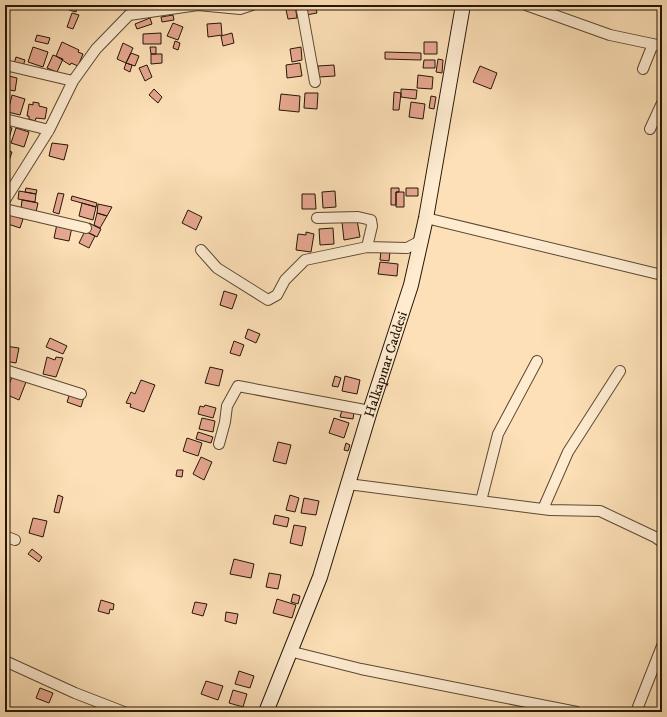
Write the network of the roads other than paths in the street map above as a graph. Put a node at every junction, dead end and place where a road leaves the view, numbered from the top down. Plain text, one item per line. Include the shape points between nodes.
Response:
1 (198, 5) edge
2 (252, 5) edge
3 (301, 5) edge
4 (463, 5) edge
5 (526, 5) edge
6 (658, 45) edge
7 (5, 64) edge
8 (643, 69) dead end
9 (73, 81) junction
10 (314, 82) dead end
11 (662, 103) edge
12 (5, 118) edge
13 (49, 130) junction
14 (650, 130) dead end
15 (10, 184) edge
16 (5, 200) edge
17 (5, 209) edge
18 (317, 218) dead end
19 (426, 218) junction
20 (86, 228) dead end
21 (422, 240) junction
22 (367, 247) junction
23 (201, 250) dead end
24 (662, 275) edge
25 (537, 361) dead end
26 (5, 370) edge
27 (620, 371) dead end
28 (81, 394) dead end
29 (370, 411) junction
30 (219, 444) dead end
31 (348, 484) junction
32 (481, 501) junction
33 (544, 509) junction
34 (5, 536) edge
35 (15, 540) dead end
36 (662, 542) edge
37 (662, 646) edge
38 (297, 653) dead end
39 (5, 661) edge
40 (124, 712) edge
41 (266, 712) edge
42 (577, 712) edge
43 (636, 712) edge

1 - 2 street via 240,9
1 - 9 street via 129,15 96,49
3 - 10 street
4 - 19 main road, Halkapınar Caddesi
5 - 6 street via 610,35
6 - 8 street
7 - 9 street
9 - 13 street
11 - 14 street
12 - 13 street
13 - 15 street
15 - 16 street
17 - 20 street
18 - 22 street via 358,217 371,220
19 - 21 main road, Halkapınar Caddesi
19 - 24 street
21 - 22 street via 407,248
21 - 29 main road, Halkapınar Caddesi via 411,285
22 - 23 street via 305,260 285,280 277,295 268,300 217,268
25 - 32 street via 498,434
26 - 28 street
27 - 33 street via 568,452
29 - 30 street via 238,386 227,406 226,422
29 - 31 main road, Halkapınar Caddesi
31 - 32 street
31 - 41 main road, Halkapınar Caddesi via 320,577
32 - 33 street
33 - 36 street via 600,511
34 - 35 street
37 - 43 street
38 - 42 street via 360,669
39 - 40 street

